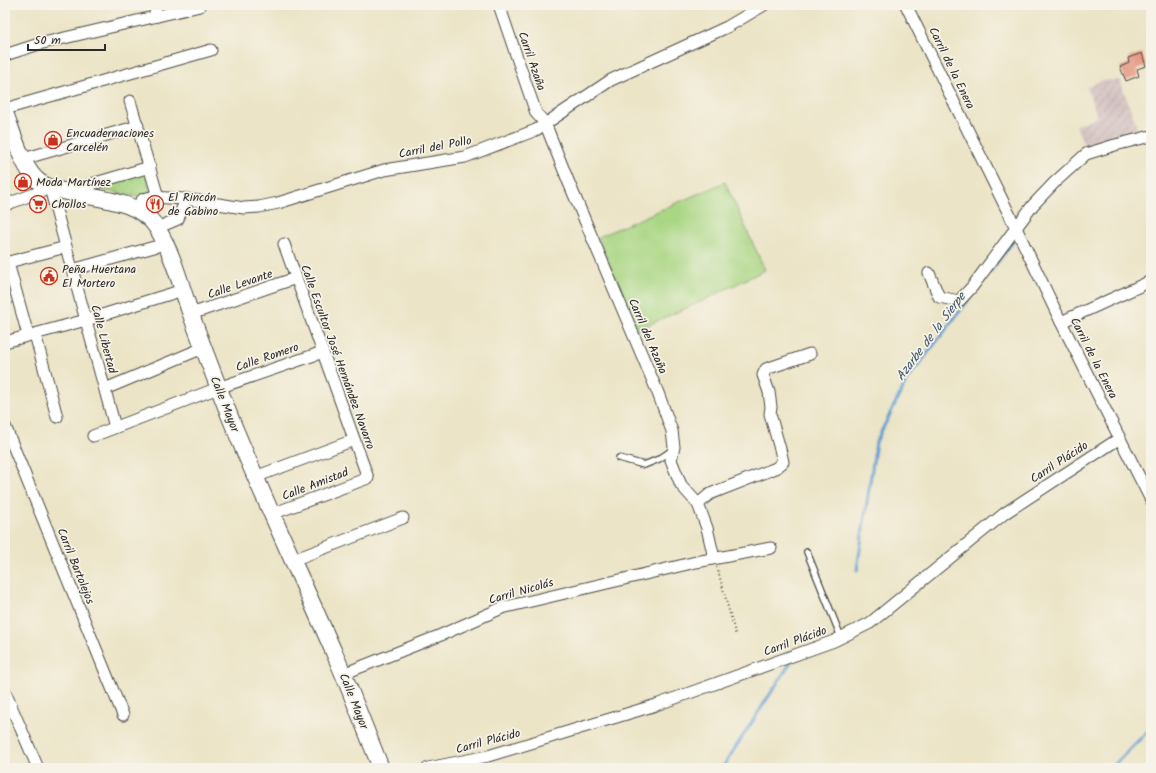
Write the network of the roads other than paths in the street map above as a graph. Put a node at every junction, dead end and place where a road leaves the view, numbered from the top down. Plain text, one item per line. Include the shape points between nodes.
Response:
1 (154, 5) edge
2 (500, 5) edge
3 (764, 5) edge
4 (906, 5) edge
5 (200, 6) edge
6 (157, 16) junction
7 (211, 50) dead end
8 (5, 55) edge
9 (130, 101) dead end
10 (5, 109) edge
11 (5, 113) edge
12 (545, 123) junction
13 (138, 126) junction
14 (1151, 136) edge
15 (11, 144) edge
16 (23, 159) junction
17 (150, 167) junction
18 (57, 190) junction
19 (158, 197) junction
20 (186, 199) junction
21 (5, 205) edge
22 (135, 209) junction
23 (157, 228) junction
24 (1016, 228) junction
25 (166, 244) junction
26 (284, 244) dead end
27 (66, 247) junction
28 (6, 263) edge
29 (72, 270) junction
30 (929, 273) dead end
31 (296, 278) junction
32 (1151, 281) edge
33 (183, 290) junction
34 (191, 314) junction
35 (86, 320) junction
36 (1060, 322) junction
37 (31, 335) junction
38 (5, 342) edge
39 (203, 348) junction
40 (323, 352) junction
41 (810, 354) dead end
42 (218, 388) junction
43 (105, 389) junction
44 (57, 417) dead end
45 (5, 426) edge
46 (115, 427) junction
47 (93, 436) dead end
48 (1120, 438) junction
49 (354, 440) junction
50 (674, 448) junction
51 (619, 458) dead end
52 (255, 477) junction
53 (368, 478) joint
54 (1151, 500) edge
55 (698, 504) junction
56 (272, 514) junction
57 (403, 518) dead end
58 (771, 548) dead end
59 (807, 552) dead end
60 (714, 558) junction
61 (292, 560) junction
62 (841, 637) junction
63 (343, 674) junction
64 (5, 692) edge
65 (123, 715) dead end
66 (38, 768) edge
67 (381, 768) edge
68 (428, 768) edge

1 - 6 street
2 - 12 street, Carril Azaña via 536,113
3 - 12 street, Carril del Pollo via 727,27 611,80
4 - 24 street, Carril de la Enera
5 - 6 street
6 - 8 street via 39,44
7 - 10 street
9 - 13 street
11 - 15 main road, Calle Mayor
12 - 20 street, Carril del Pollo via 536,130 465,157 384,170 260,207 244,208
12 - 50 street, Carril del Azaña via 658,394 672,432
13 - 16 street
13 - 17 street
14 - 24 street via 1086,154 1033,205
15 - 16 main road, Calle Mayor
16 - 18 main road, Calle Mayor via 34,178
17 - 18 street
17 - 19 street
18 - 21 street
18 - 22 main road, Calle Mayor
18 - 27 street, Calle Libertad
19 - 20 street, Carril del Pollo
19 - 22 street, Carril del Pollo via 143,199
20 - 23 street via 178,219
22 - 23 main road, Calle Mayor via 150,218
23 - 25 main road, Calle Mayor
24 - 30 street via 959,301 939,296
24 - 36 street, Carril de la Enera
25 - 29 street
25 - 33 main road, Calle Mayor
26 - 31 street, Calle Escultor José Hernández Navarro
27 - 28 street
27 - 29 street, Calle Libertad
28 - 37 street
29 - 35 street, Calle Libertad
31 - 34 street, Calle Levante
31 - 40 street, Calle Escultor José Hernández Navarro
32 - 36 street
33 - 34 main road, Calle Mayor
33 - 35 street
34 - 39 main road, Calle Mayor
35 - 37 street
35 - 43 street, Calle Libertad
36 - 48 street, Carril de la Enera
37 - 38 street
37 - 44 street
39 - 42 main road, Calle Mayor
39 - 43 street
40 - 42 street, Calle Romero
40 - 49 street, Calle Escultor José Hernández Navarro
41 - 55 street via 766,369 763,374 769,392 770,414 783,462 776,468 710,494
42 - 46 street, Calle Romero
42 - 52 main road, Calle Mayor
43 - 46 street, Calle Libertad
45 - 65 street, Carril Bartolejos
46 - 47 street, Calle Romero
48 - 54 street, Carril de la Enera
48 - 62 street, Carril Plácido via 1005,513 870,623
49 - 52 street
49 - 53 street, Calle Escultor José Hernández Navarro
50 - 51 lane via 668,454 644,465
50 - 55 street, Carril del Azaña via 671,460 681,485
52 - 56 main road, Calle Mayor
53 - 56 street, Calle Amistad
55 - 60 street, Carril del Azaña
56 - 61 main road, Calle Mayor
57 - 61 street
58 - 60 street, Carril Nicolás
59 - 62 lane
60 - 63 street, Carril Nicolás via 502,608
61 - 63 main road, Calle Mayor
62 - 68 street, Carril Plácido via 656,705 488,756
63 - 67 main road, Calle Mayor
64 - 66 street

